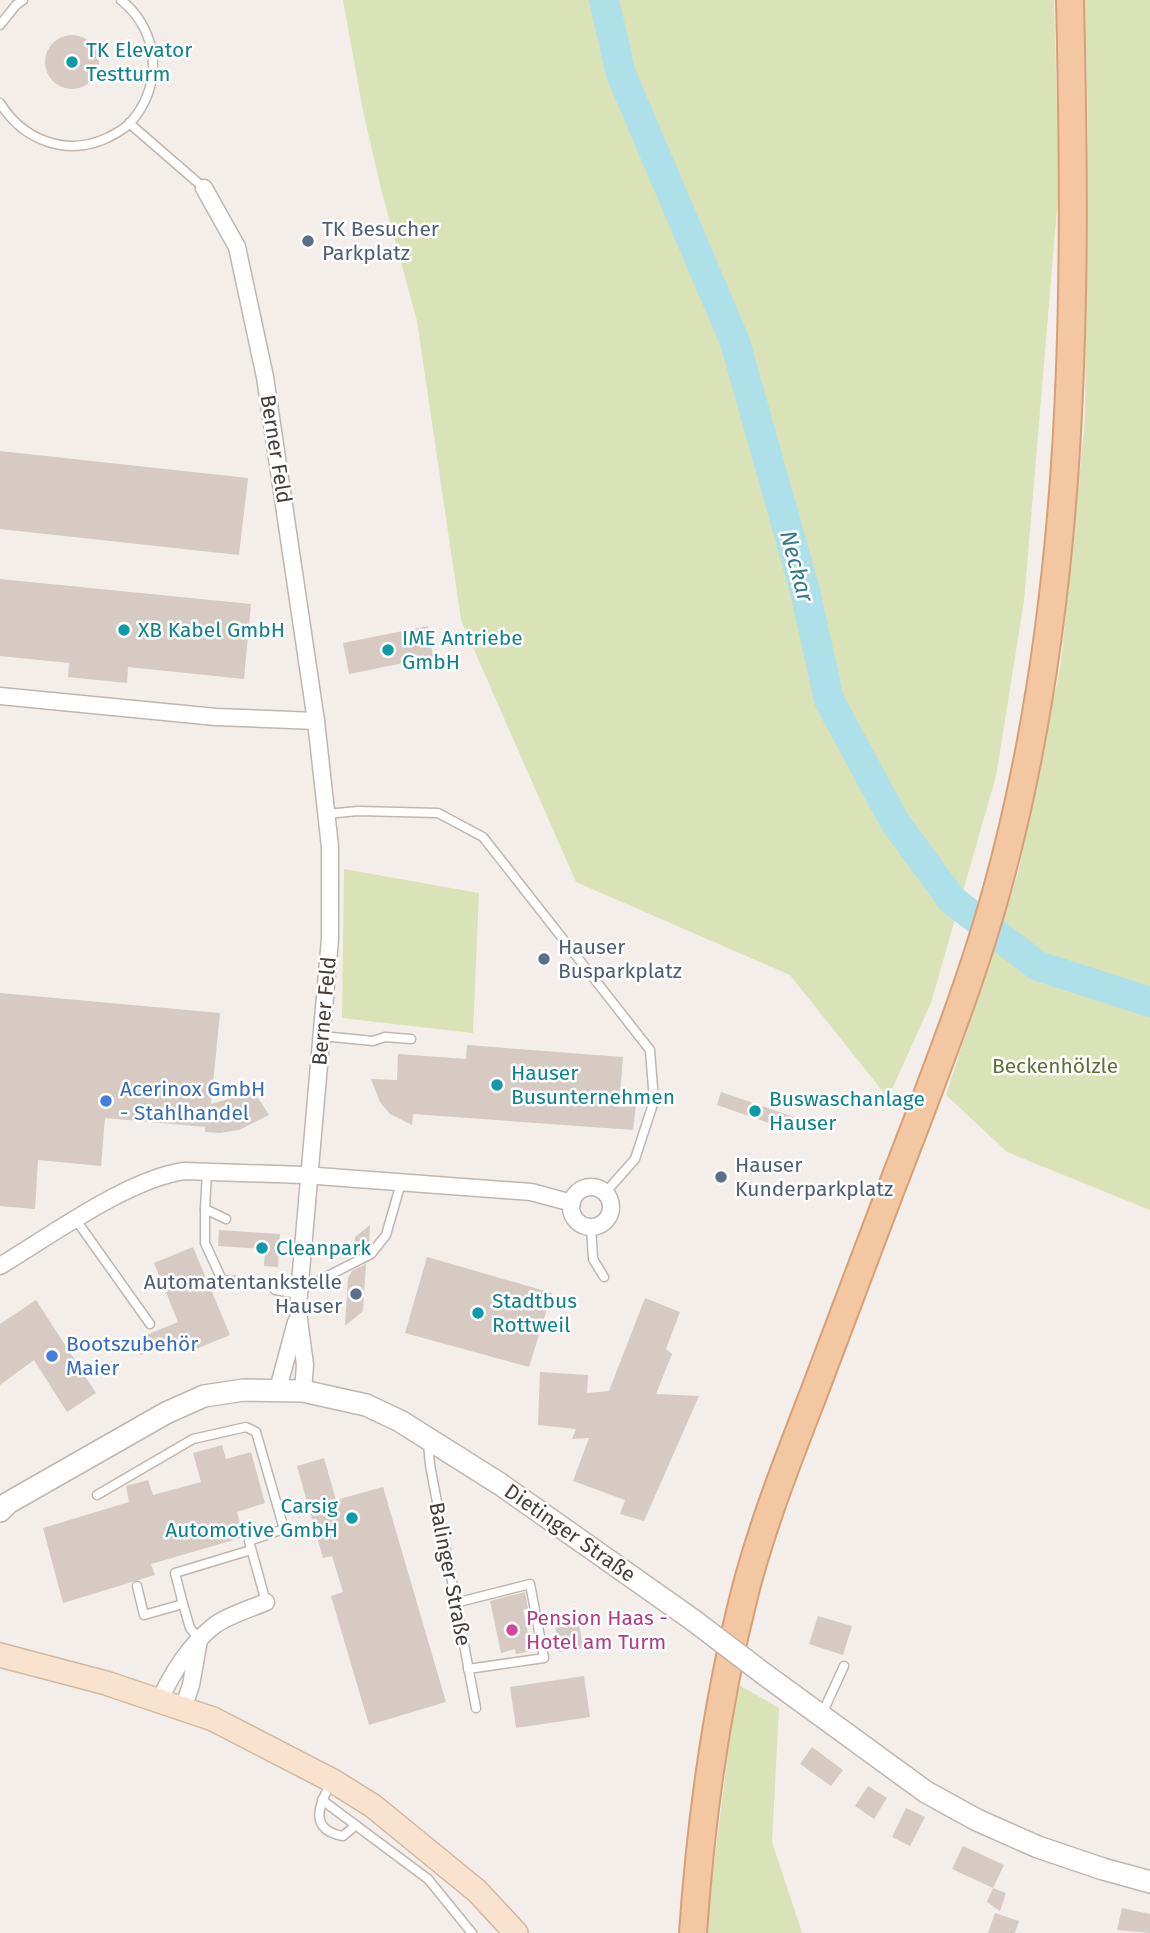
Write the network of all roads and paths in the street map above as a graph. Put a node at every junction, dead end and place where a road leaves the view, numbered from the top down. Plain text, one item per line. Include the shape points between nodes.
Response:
1 (23, 0) edge
2 (121, 0) edge
3 (1070, 0) edge
4 (0, 25) edge
5 (0, 103) edge
6 (130, 123) junction
7 (204, 188) joint
8 (0, 696) edge
9 (316, 721) junction
10 (326, 814) junction
11 (322, 1036) junction
12 (411, 1040) dead end
13 (207, 1171) junction
14 (308, 1175) junction
15 (401, 1183) junction
16 (605, 1193) junction
17 (572, 1203) junction
18 (205, 1209) junction
19 (226, 1219) dead end
20 (76, 1220) junction
21 (591, 1227) junction
22 (0, 1266) edge
23 (604, 1276) dead end
24 (299, 1292) junction
25 (298, 1312) junction
26 (150, 1324) dead end
27 (278, 1389) junction
28 (303, 1391) junction
29 (427, 1440) junction
30 (97, 1494) dead end
31 (0, 1511) edge
32 (251, 1550) junction
33 (137, 1586) dead end
34 (266, 1602) joint
35 (183, 1604) junction
36 (455, 1604) junction
37 (199, 1639) junction
38 (0, 1655) edge
39 (844, 1666) dead end
40 (468, 1669) junction
41 (159, 1701) junction
42 (183, 1709) junction
43 (475, 1709) dead end
44 (821, 1715) junction
45 (327, 1790) junction
46 (356, 1825) junction
47 (1150, 1882) edge
48 (472, 1933) edge
49 (516, 1933) edge
50 (693, 1933) edge

1 - 4 lane
2 - 6 lane via 146,29 153,54 153,79
3 - 50 main road via 1073,322 1061,515 1031,737 996,893 934,1075 779,1485 747,1585 707,1787
5 - 6 lane via 18,126 41,141 67,147 94,144
6 - 7 lane
7 - 9 street, Berner Feld via 237,247 265,377
8 - 9 street via 216,717
9 - 10 street, Berner Feld
10 - 11 street, Berner Feld via 330,939
10 - 16 lane via 438,813 483,836 650,1050 654,1101 635,1159
11 - 12 lane
11 - 14 street, Berner Feld
13 - 14 street
13 - 18 lane
13 - 20 street via 171,1173
14 - 15 street
14 - 24 street, Berner Feld
15 - 17 street via 531,1192
15 - 24 lane via 386,1234 371,1254
16 - 17 street via 588,1188
16 - 21 street via 611,1205 608,1218
17 - 21 street via 576,1220
18 - 19 lane
18 - 24 lane via 205,1242 222,1280 271,1284 275,1290
20 - 22 street
20 - 26 lane
21 - 23 lane via 593,1259
24 - 25 street, Berner Feld
25 - 27 street, Berner Feld
25 - 28 street, Berner Feld via 305,1364
27 - 28 street, Dietinger Straße
27 - 31 street, Dietinger Straße via 194,1400
28 - 29 street, Dietinger Straße via 366,1405
29 - 36 lane, Balinger Straße
29 - 44 street, Dietinger Straße, bridge via 499,1484
30 - 32 lane via 193,1439 246,1427 256,1432 284,1530 249,1541
32 - 34 lane
32 - 35 lane via 175,1573
33 - 35 lane via 144,1615
34 - 37 street via 217,1624
35 - 37 lane via 190,1628
36 - 40 lane, Balinger Straße
36 - 40 lane via 530,1584 544,1657
37 - 41 street
37 - 42 street
38 - 41 main road
39 - 44 lane
40 - 43 lane, Balinger Straße
41 - 42 main road
42 - 45 main road via 213,1719
44 - 47 street, Dietinger Straße via 926,1792 977,1820 1038,1847
45 - 46 lane
45 - 46 lane via 319,1816 322,1827 343,1836
45 - 49 main road via 373,1806 477,1891
46 - 48 lane via 428,1879

